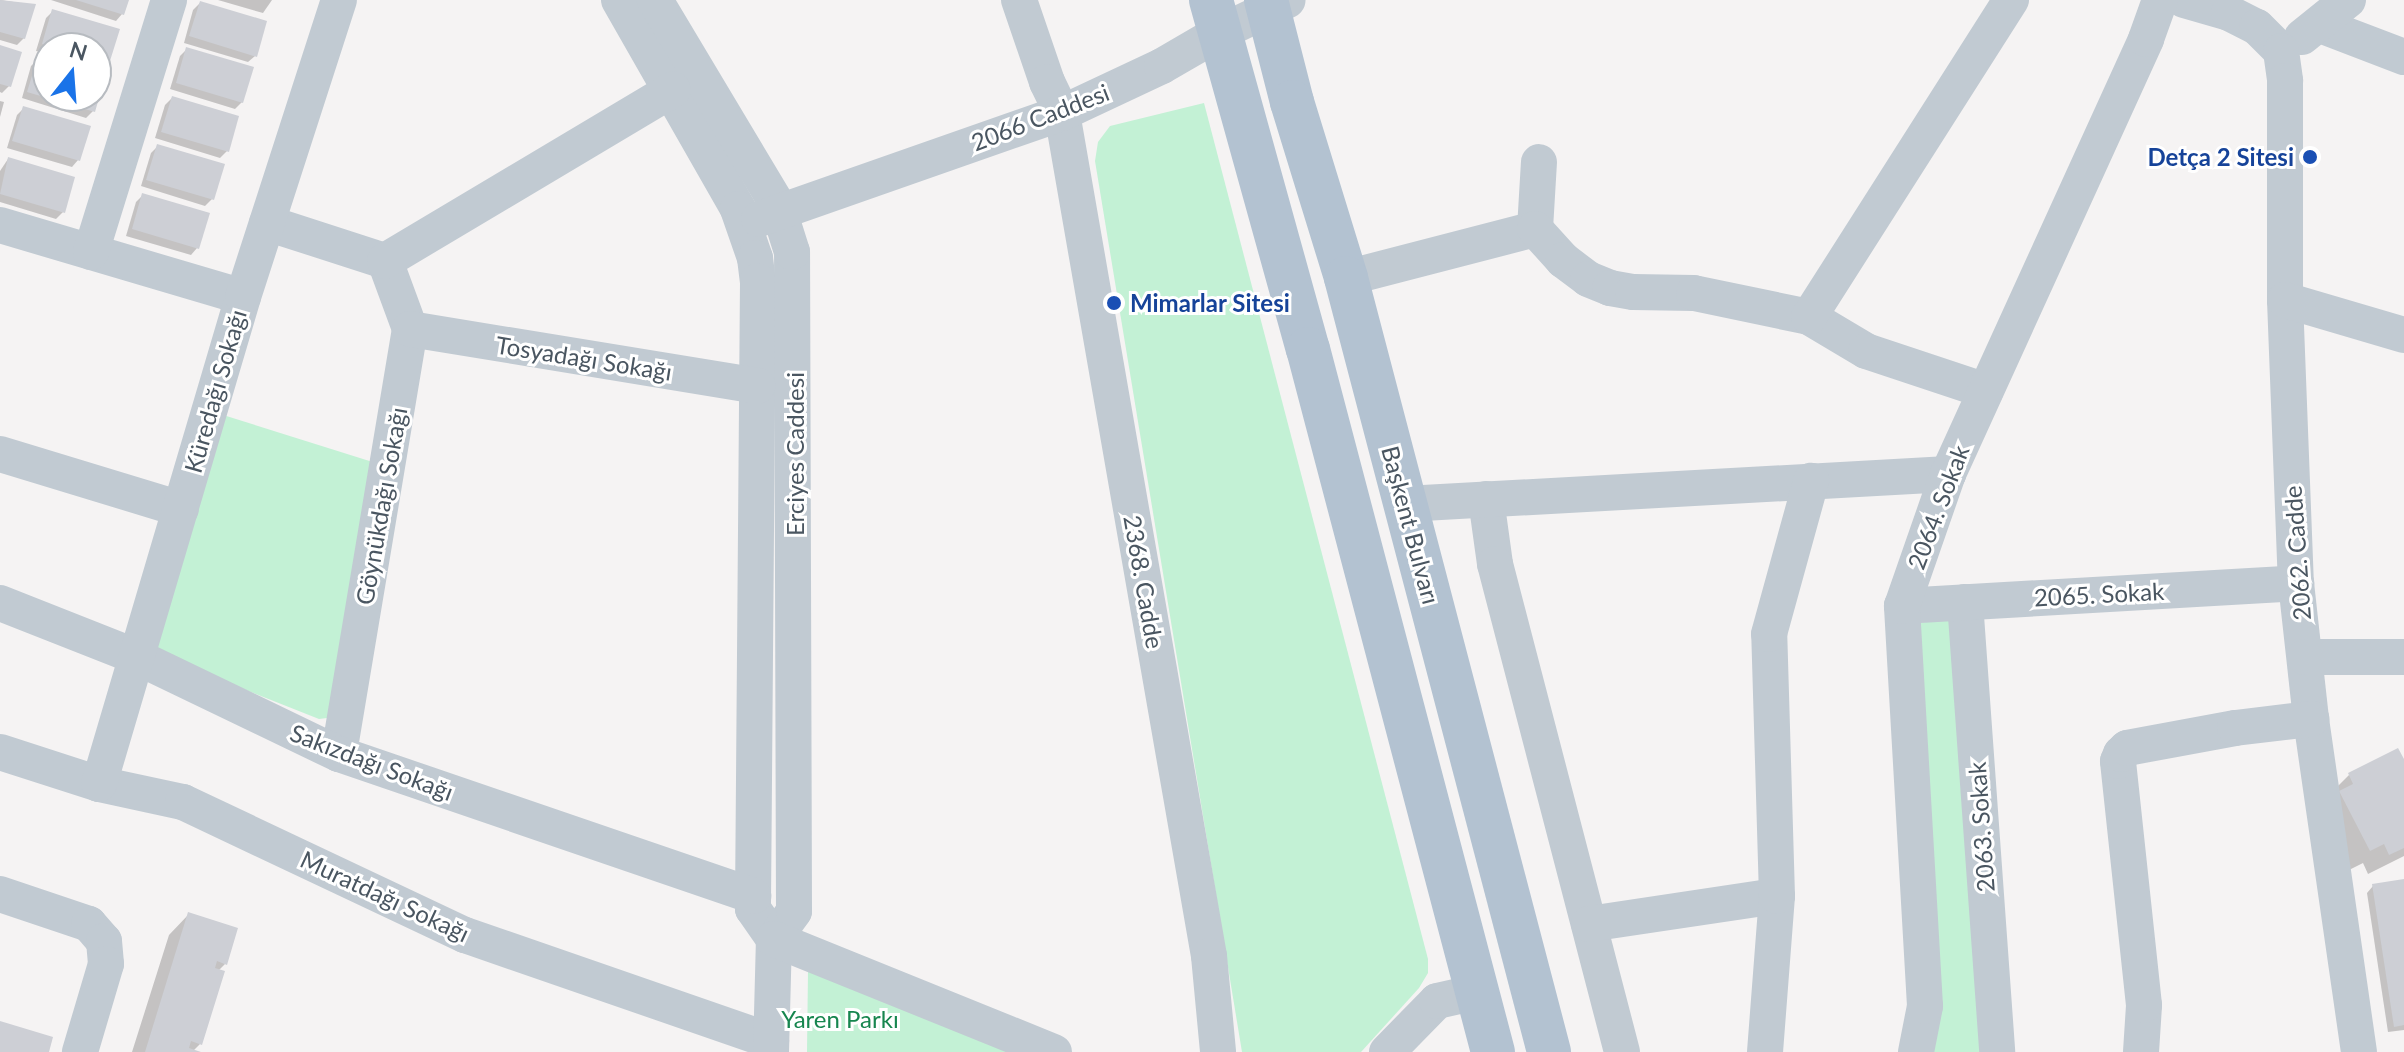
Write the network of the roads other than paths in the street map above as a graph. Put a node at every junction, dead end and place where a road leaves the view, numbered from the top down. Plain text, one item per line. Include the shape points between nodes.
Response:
1 (169, 0) edge
2 (339, 0) edge
3 (619, 0) edge
4 (655, 0) edge
5 (1019, 0) edge
6 (2011, 0) edge
7 (2160, 0) edge
8 (2184, 0) edge
9 (2348, 0) edge
10 (1274, 2) edge
11 (1215, 16) edge
12 (2320, 25) junction
13 (2281, 51) junction
14 (2404, 57) edge
15 (673, 89) junction
16 (1062, 113) junction
17 (1539, 162) dead end
18 (781, 211) junction
19 (267, 223) junction
20 (745, 224) junction
21 (0, 225) edge
22 (1535, 229) junction
23 (91, 252) junction
24 (385, 261) junction
25 (1346, 278) junction
26 (243, 297) junction
27 (2285, 300) junction
28 (1809, 317) junction
29 (410, 329) junction
30 (2404, 335) edge
31 (757, 386) junction
32 (1986, 391) junction
33 (0, 454) edge
34 (1948, 474) junction
35 (1811, 481) junction
36 (1486, 499) junction
37 (1405, 504) junction
38 (181, 509) junction
39 (2296, 583) junction
40 (1965, 602) junction
41 (0, 603) edge
42 (1902, 606) junction
43 (137, 657) junction
44 (2305, 657) junction
45 (2404, 657) edge
46 (2311, 719) junction
47 (0, 752) edge
48 (339, 754) junction
49 (99, 784) junction
50 (0, 894) edge
51 (753, 896) junction
52 (1777, 896) junction
53 (1589, 924) junction
54 (774, 939) junction
55 (1477, 992) junction
56 (771, 1046) edge
57 (80, 1052) edge
58 (1054, 1052) edge
59 (1218, 1052) edge
60 (1387, 1052) edge
61 (1493, 1052) edge
62 (1549, 1052) edge
63 (1622, 1052) edge
64 (1765, 1052) edge
65 (1916, 1052) edge
66 (1997, 1052) edge
67 (2141, 1052) edge
68 (2359, 1052) edge

1 - 23 street
2 - 19 street, Küredağı Sokağı
3 - 15 street, Erciyes Caddesi
4 - 18 street, Erciyes Caddesi
5 - 16 street, 2368. Cadde
6 - 28 street
7 - 32 street, 2064. Sokak
8 - 13 street via 2257,27
9 - 12 street
10 - 11 street, 2066 Caddesi
10 - 25 main road, Başkent Bulvarı via 1292,102
11 - 16 street, 2066 Caddesi via 1162,66
11 - 55 main road
12 - 13 street
12 - 14 street
13 - 27 street, 2062. Cadde
15 - 20 street, Erciyes Caddesi
15 - 24 street
16 - 18 street, 2066 Caddesi
16 - 59 street, 2368. Cadde via 1209,956
17 - 22 street
18 - 20 street, 2066 Caddesi
18 - 54 street, Erciyes Caddesi via 795,284 794,911
19 - 24 street
19 - 26 street, Küredağı Sokağı
20 - 31 street, Erciyes Caddesi via 758,281
21 - 23 street
22 - 25 street
22 - 28 street via 1563,260 1610,288 1694,293
23 - 26 street
24 - 29 street, Göynükdağı Sokağı
25 - 37 main road, Başkent Bulvarı
26 - 38 street, Küredağı Sokağı
27 - 30 street
27 - 39 street, 2062. Cadde
28 - 32 street via 1866,351
29 - 31 street, Tosyadağı Sokağı
29 - 48 street, Göynükdağı Sokağı
31 - 51 street, Erciyes Caddesi
32 - 34 street, 2064. Sokak
33 - 38 street
34 - 35 street
34 - 42 street, 2064. Sokak
35 - 36 street
35 - 52 street via 1769,634
36 - 37 street
36 - 53 street via 1495,564
37 - 62 main road, Başkent Bulvarı
38 - 43 street, Küredağı Sokağı
39 - 40 street, 2065. Sokak
39 - 44 street, 2062. Cadde
40 - 42 street, 2065. Sokak
40 - 66 street, 2063. Sokak
41 - 43 street, Sakızdağı Sokağı
42 - 65 street, 2064. Sokak via 1925,1006
43 - 48 street, Sakızdağı Sokağı
43 - 49 street, Küredağı Sokağı
44 - 45 street
44 - 46 street, 2062. Cadde
46 - 67 street via 2127,748 2121,754 2144,1005
46 - 68 street, 2062. Cadde
47 - 49 street, Muratdağı Sokağı
48 - 51 street, Sakızdağı Sokağı
49 - 56 street, Muratdağı Sokağı via 183,802 465,935
50 - 57 street via 89,924 104,941 106,964
51 - 54 street, Erciyes Caddesi via 753,909
52 - 53 street
52 - 64 street
53 - 63 street
54 - 56 street, Erciyes Caddesi
54 - 58 street
55 - 60 street via 1437,1001
55 - 61 main road

